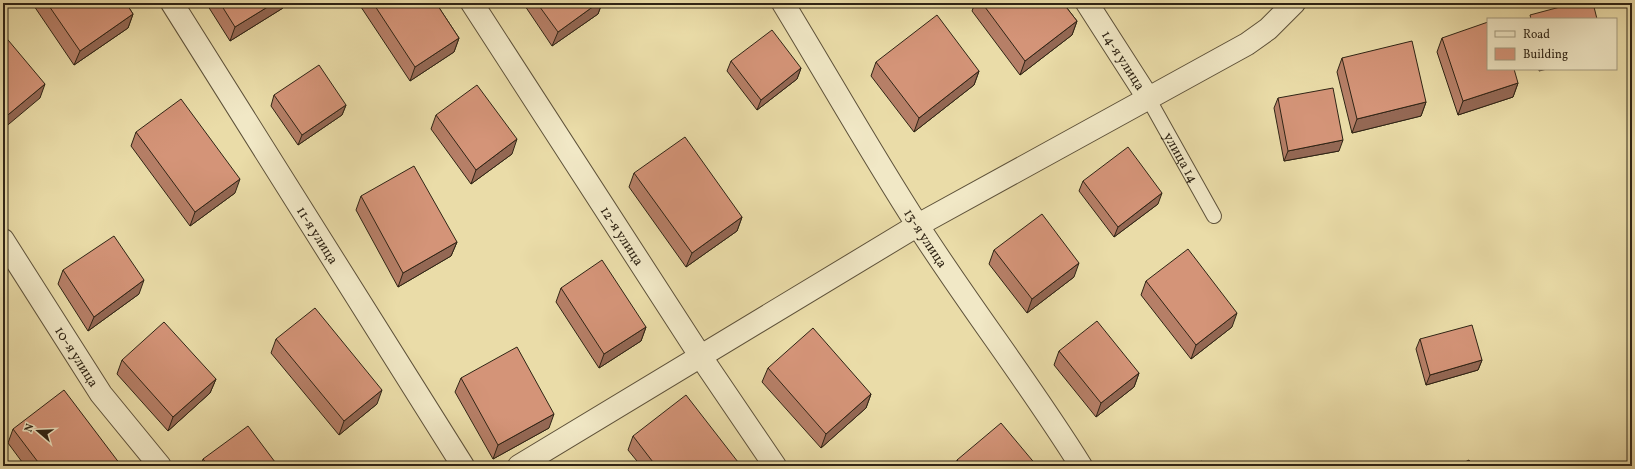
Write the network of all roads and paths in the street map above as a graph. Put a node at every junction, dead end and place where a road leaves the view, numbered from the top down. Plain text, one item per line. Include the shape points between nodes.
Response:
1 (172, 3) edge
2 (472, 3) edge
3 (783, 3) edge
4 (1088, 3) edge
5 (1294, 3) edge
6 (1148, 98) junction
7 (1214, 216) dead end
8 (918, 225) junction
9 (3, 240) edge
10 (701, 357) junction
11 (160, 466) edge
12 (463, 466) edge
13 (519, 466) edge
14 (775, 466) edge
15 (1081, 466) edge

1 - 12 street, 11-я улица
2 - 10 street, 12-я улица
3 - 8 street, 13-я улица
4 - 6 street, 14-я улица
5 - 6 street via 1268,29 1247,44
6 - 7 lane, улица 14
6 - 8 street
8 - 10 street
8 - 15 street, 13-я улица
9 - 11 street, 10-я улица via 101,394
10 - 13 street
10 - 14 street, 12-я улица

